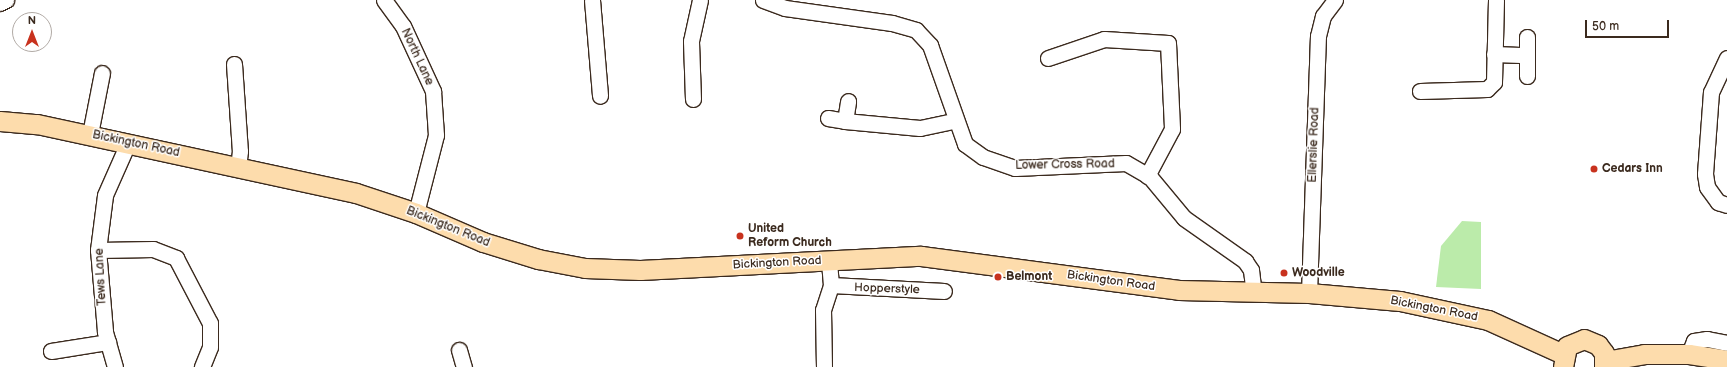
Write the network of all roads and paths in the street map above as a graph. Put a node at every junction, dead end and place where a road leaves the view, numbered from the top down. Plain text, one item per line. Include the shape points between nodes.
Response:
1 (6, 0) edge
2 (384, 0) edge
3 (592, 0) edge
4 (700, 0) edge
5 (763, 0) edge
6 (1334, 0) edge
7 (1496, 0) edge
8 (0, 3) edge
9 (1527, 37) dead end
10 (1494, 54) junction
11 (1527, 55) junction
12 (1048, 58) dead end
13 (1727, 58) edge
14 (234, 64) dead end
15 (102, 73) dead end
16 (1527, 76) dead end
17 (1420, 91) dead end
18 (600, 96) dead end
19 (693, 99) dead end
20 (848, 101) dead end
21 (828, 118) dead end
22 (0, 121) edge
23 (845, 121) junction
24 (954, 121) junction
25 (90, 134) junction
26 (128, 142) junction
27 (238, 167) junction
28 (1147, 176) junction
29 (1727, 205) edge
30 (416, 212) junction
31 (98, 250) junction
32 (829, 260) junction
33 (831, 285) junction
34 (944, 291) dead end
35 (1254, 293) junction
36 (1309, 293) junction
37 (108, 342) junction
38 (1727, 343) edge
39 (459, 350) dead end
40 (51, 351) dead end
41 (1689, 354) junction
42 (1563, 360) edge
43 (1727, 360) edge
44 (1604, 364) edge
45 (115, 367) edge
46 (202, 367) edge
47 (464, 367) edge
48 (824, 367) edge

1 - 8 street
2 - 30 street, North Lane via 403,26 433,91 436,135
3 - 18 street
4 - 19 street via 691,41
5 - 24 street, Lower Cross Road via 785,8 892,23 916,30 930,45
6 - 36 street, Ellerslie Road via 1323,16 1318,36
7 - 10 street
9 - 11 street
10 - 11 street
10 - 17 street via 1494,82 1487,89
11 - 16 street
12 - 28 street via 1104,39 1168,43 1172,129
13 - 29 street via 1711,92 1705,174 1707,187 1718,202
14 - 27 street via 240,151
15 - 25 street
20 - 23 street
21 - 23 street
22 - 25 main road, Bickington Road
23 - 24 street via 920,128
24 - 28 street, Lower Cross Road via 965,144 983,157 1015,168 1126,163
25 - 26 main road, Bickington Road
26 - 27 main road, Bickington Road
26 - 31 street, Tews Lane via 105,195
27 - 30 main road, Bickington Road via 356,193
28 - 35 street, Lower Cross Road via 1184,218 1245,261 1251,270
30 - 32 main road, Bickington Road via 483,242 538,259 586,268 640,270
31 - 37 street, Tews Lane
31 - 46 street via 153,249 176,258 210,322 210,346
32 - 33 street
32 - 35 main road, Bickington Road via 921,256 1179,290
33 - 34 street, Hopperstyle
33 - 48 street via 823,310
35 - 36 main road, Bickington Road
36 - 42 main road, Bickington Road via 1400,302 1488,320
37 - 40 street
37 - 45 street, Tews Lane
38 - 41 street via 1707,339 1694,341
39 - 47 street
41 - 43 main road
41 - 44 main road via 1644,354
42 - 44 main road via 1573,342 1584,339 1598,345

